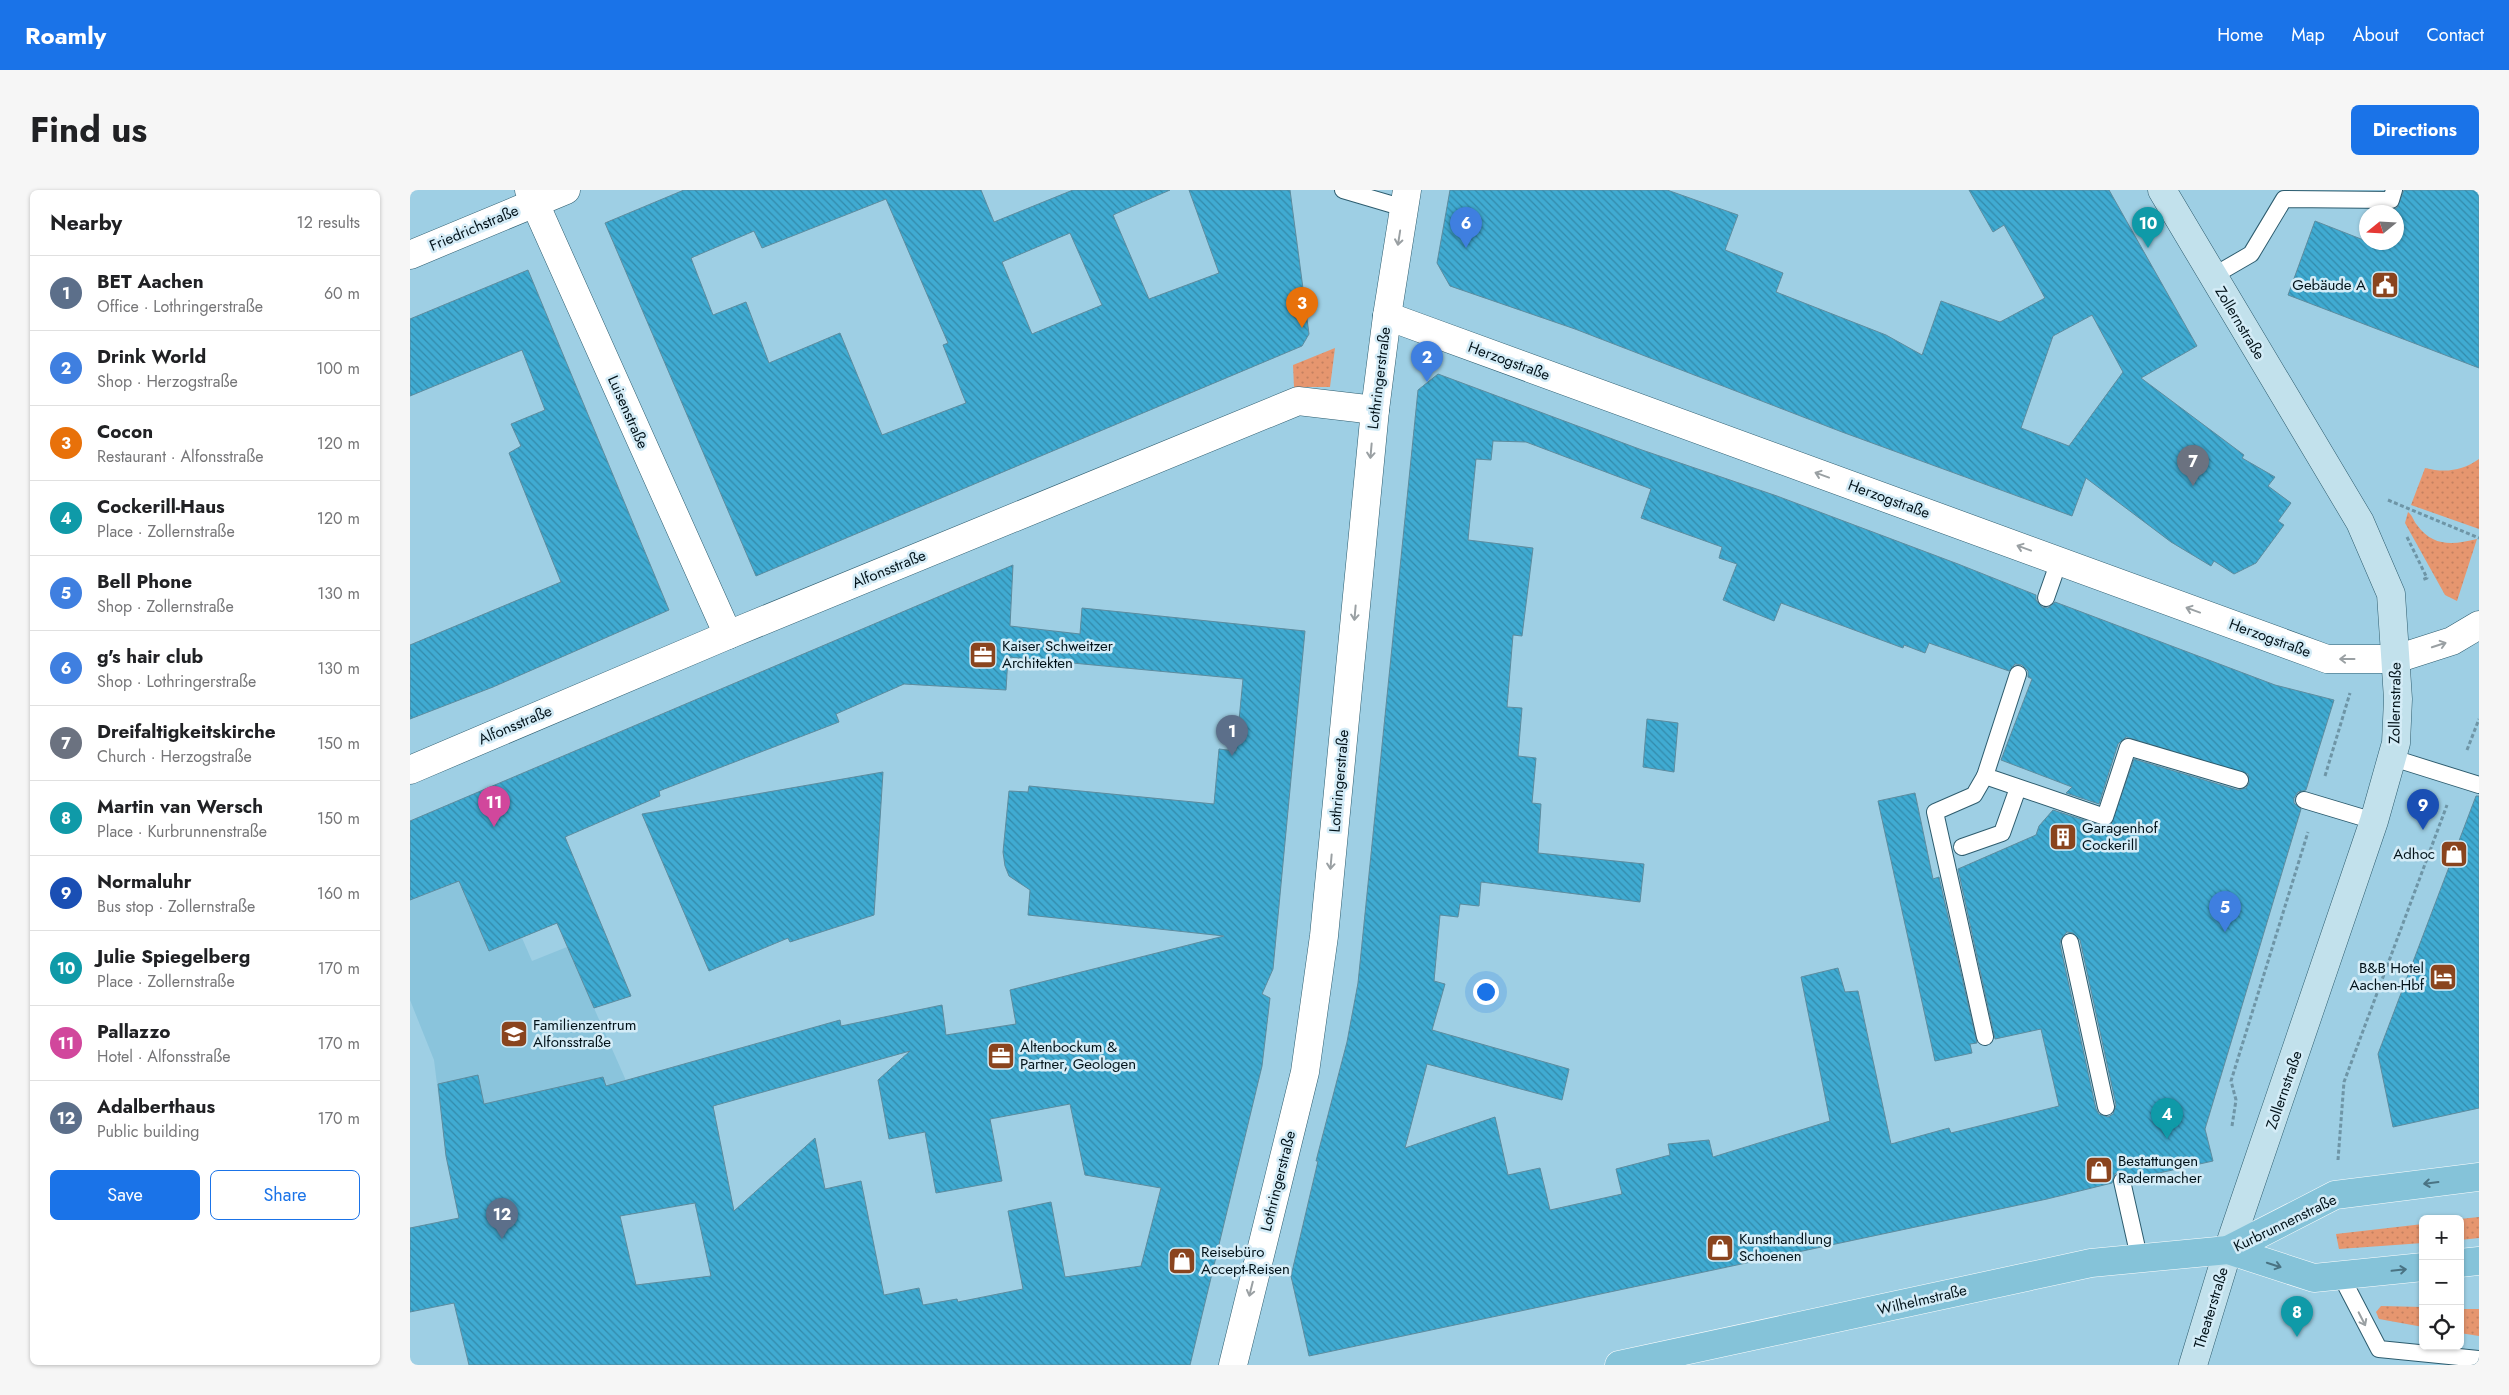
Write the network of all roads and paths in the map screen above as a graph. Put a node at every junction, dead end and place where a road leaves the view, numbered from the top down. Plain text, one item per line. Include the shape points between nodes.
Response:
1 (566, 190) edge
2 (1343, 190) edge
3 (2162, 190) edge
4 (2394, 190) edge
5 (532, 197) edge
6 (1406, 199) edge
7 (410, 255) edge
8 (2213, 276) junction
9 (1387, 316) junction
10 (1375, 410) junction
11 (2392, 508) dead end
12 (2406, 534) dead end
13 (2479, 538) edge
14 (2059, 561) junction
15 (2391, 594) junction
16 (2046, 598) dead end
17 (2479, 624) edge
18 (728, 635) junction
19 (2396, 659) junction
20 (2018, 674) dead end
21 (2479, 719) edge
22 (2393, 758) junction
23 (410, 770) edge
24 (1985, 776) junction
25 (2457, 778) junction
26 (2240, 780) dead end
27 (2479, 785) edge
28 (2018, 788) junction
29 (2310, 802) junction
30 (2374, 821) junction
31 (1962, 847) dead end
32 (2070, 942) dead end
33 (1985, 1037) dead end
34 (2106, 1107) dead end
35 (2231, 1130) dead end
36 (2479, 1177) edge
37 (2122, 1181) dead end
38 (2335, 1196) junction
39 (2228, 1250) junction
40 (2139, 1258) junction
41 (2419, 1267) edge
42 (2341, 1276) junction
43 (2479, 1359) edge
44 (1233, 1365) edge
45 (1618, 1365) edge
46 (2193, 1365) edge

1 - 5 street, Friedrichstraße
2 - 6 lane
3 - 8 street, Zollernstraße
4 - 8 lane via 2391,200 2284,199 2251,254
5 - 7 street, Friedrichstraße
5 - 18 street, Luisenstraße
6 -> 9 street, Lothringerstraße
8 - 15 street, Zollernstraße via 2360,522
9 - 10 street, Lothringerstraße
14 -> 9 street, Herzogstraße
10 - 18 street, Alfonsstraße via 1298,401
10 -> 44 street, Lothringerstraße via 1324,936 1306,1062
11 - 13 path via 2388,500
12 - 15 path via 2427,578
14 - 16 lane
19 -> 14 street, Herzogstraße via 2326,659
15 - 19 street, Zollernstraße
19 -> 17 street, Herzogstraße via 2452,641
18 - 23 street, Alfonsstraße
19 - 22 street, Zollernstraße via 2398,698
19 - 29 path via 2352,686
20 - 24 lane
21 - 25 path
22 - 25 lane
22 - 30 street, Zollernstraße
24 - 28 lane
24 - 33 lane via 1974,795 1935,812
25 - 27 lane
25 - 38 path via 2344,1082
26 - 28 lane via 2128,747 2105,817
28 - 31 lane via 2002,833
29 - 30 lane
29 - 35 path via 2231,1081 2236,1100
30 - 39 street, Zollernstraße
32 - 34 lane
36 -> 38 main road, Kurbrunnenstraße
37 - 40 lane
38 - 39 main road, Kurbrunnenstraße
39 - 40 main road, Wilhelmstraße
39 -> 42 main road, Kurbrunnenstraße via 2314,1278
39 - 46 street, Theaterstraße
40 - 45 main road, Wilhelmstraße via 2091,1262
42 -> 41 main road, Kurbrunnenstraße
42 -> 43 lane via 2379,1349

